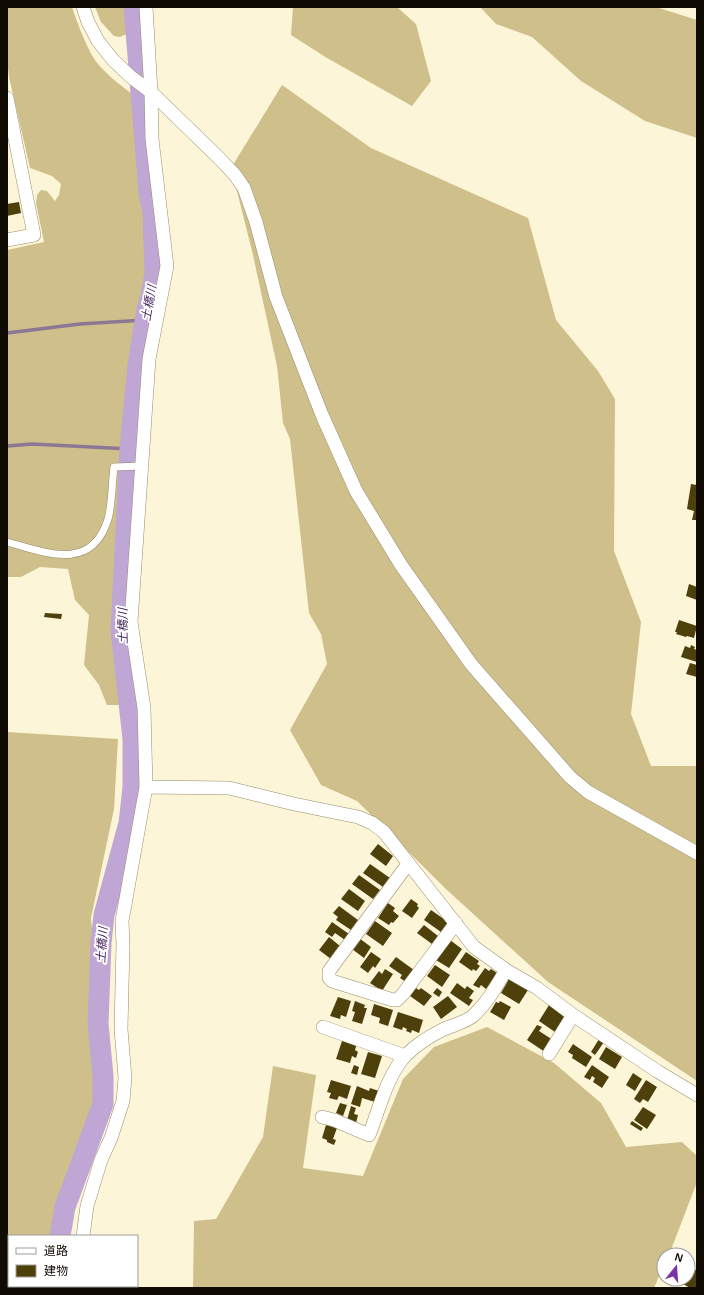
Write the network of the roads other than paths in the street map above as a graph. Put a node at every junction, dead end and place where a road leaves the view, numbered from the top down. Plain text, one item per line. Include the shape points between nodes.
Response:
1 (83, 7) edge
2 (146, 7) edge
3 (151, 92) junction
4 (7, 98) edge
5 (7, 240) edge
6 (142, 466) junction
7 (7, 542) edge
8 (146, 787) junction
9 (697, 853) edge
10 (408, 864) junction
11 (456, 923) junction
12 (506, 970) junction
13 (573, 1015) junction
14 (323, 1027) dead end
15 (549, 1054) dead end
16 (405, 1056) junction
17 (697, 1095) edge
18 (322, 1117) dead end
19 (83, 1235) edge

1 - 3 street via 98,40 113,60
2 - 3 street
3 - 6 street via 152,139 167,266 149,359
3 - 9 street via 220,159 244,188 276,297 322,415 356,491 401,565 470,664 570,777 588,792
4 - 5 street via 34,235
6 - 7 lane via 114,467 108,518 93,546 68,555 51,554
6 - 8 street via 131,622 144,708
8 - 10 street via 229,788 358,818 372,823 384,832
8 - 19 street via 122,921 121,1029 125,1078 123,1101 87,1206
10 - 11 street
10 - 11 street via 329,971 329,978 397,1000
11 - 12 street via 474,947
12 - 13 street via 537,988
12 - 16 street via 474,1015 425,1040
13 - 15 street
13 - 17 street
14 - 16 street
16 - 18 street via 393,1072 369,1135

